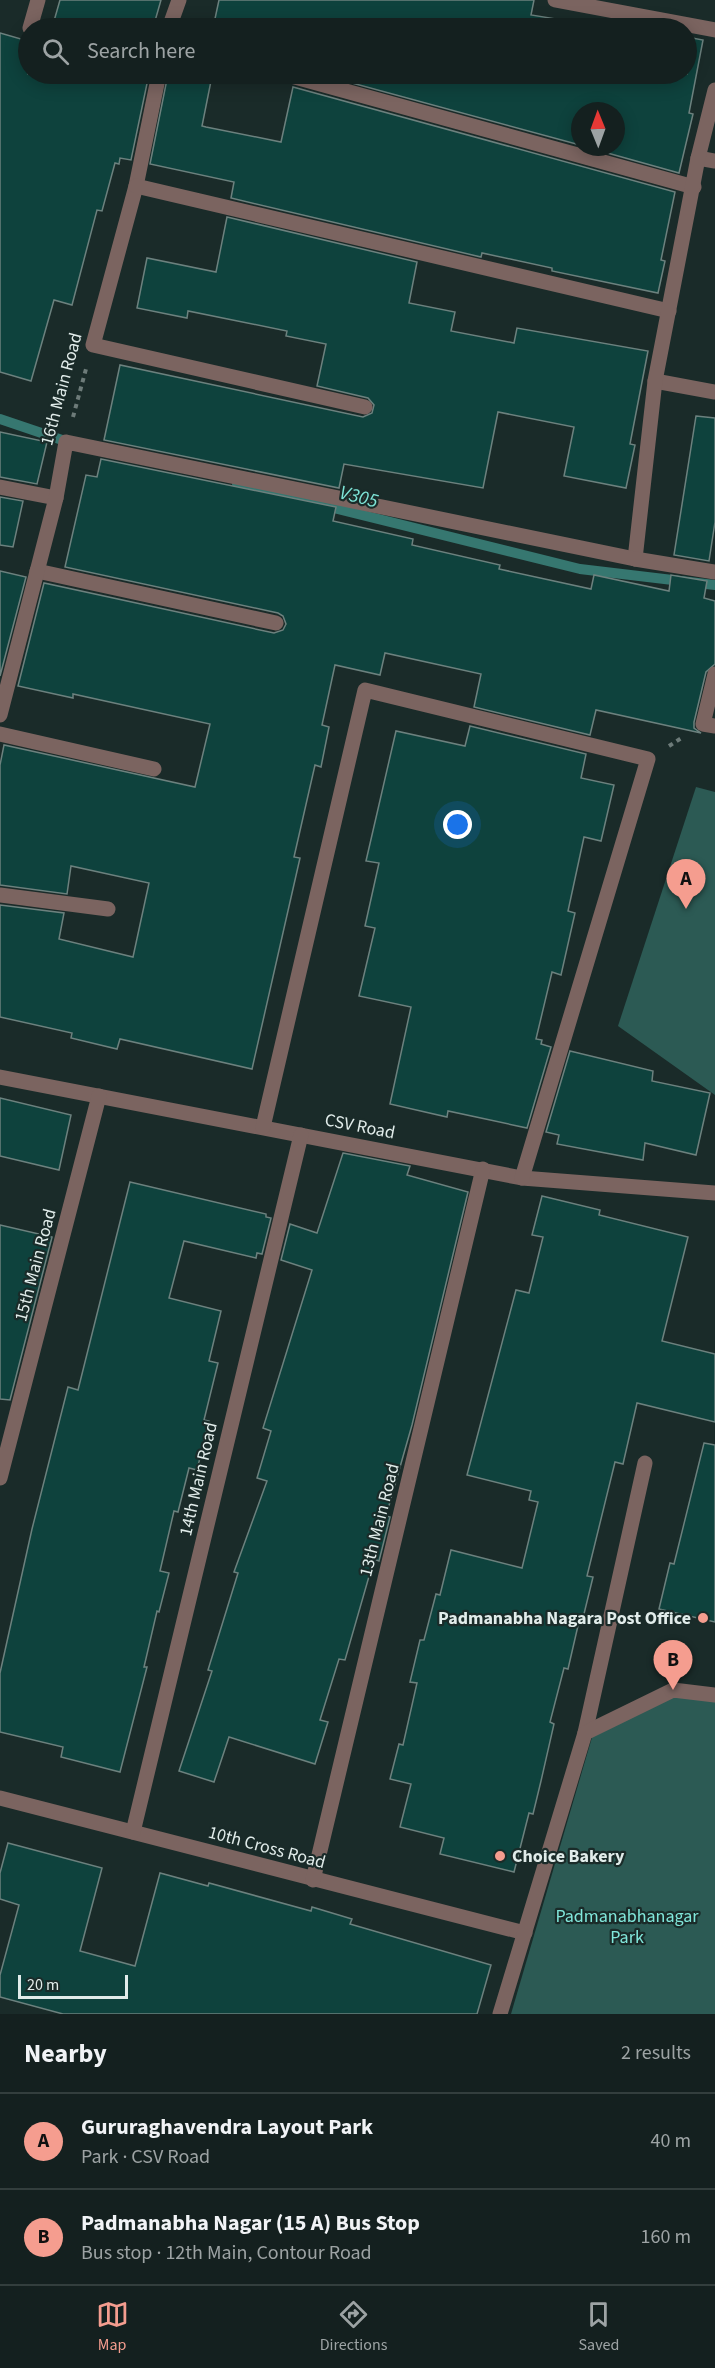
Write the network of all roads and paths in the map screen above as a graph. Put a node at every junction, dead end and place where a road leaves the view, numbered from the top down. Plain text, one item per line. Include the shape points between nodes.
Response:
1 (38, 0) edge
2 (179, 0) edge
3 (555, 0) edge
4 (33, 18) edge
5 (173, 18) edge
6 (651, 18) edge
7 (697, 27) edge
8 (715, 30) edge
9 (157, 84) edge
10 (320, 84) edge
11 (715, 90) edge
12 (698, 158) junction
13 (715, 162) edge
14 (136, 186) junction
15 (694, 187) junction
16 (669, 311) junction
17 (93, 345) junction
18 (655, 381) junction
19 (715, 392) edge
20 (365, 406) dead end
21 (66, 442) junction
22 (0, 487) edge
23 (56, 498) junction
24 (635, 559) junction
25 (37, 571) junction
26 (715, 572) edge
27 (276, 623) dead end
28 (7, 655) edge
29 (715, 674) edge
30 (0, 715) edge
31 (709, 725) edge
32 (0, 734) edge
33 (648, 759) junction
34 (154, 770) dead end
35 (0, 895) edge
36 (108, 909) dead end
37 (0, 1077) edge
38 (99, 1096) junction
39 (263, 1127) junction
40 (301, 1135) junction
41 (483, 1169) junction
42 (522, 1178) junction
43 (715, 1193) edge
44 (645, 1463) dead end
45 (0, 1478) edge
46 (715, 1695) edge
47 (585, 1733) junction
48 (0, 1798) edge
49 (134, 1832) junction
50 (313, 1880) junction
51 (525, 1933) junction
52 (500, 2014) edge

1 - 4 street
2 - 5 street
3 - 6 street
7 - 8 street
9 - 14 street, 16th Main Road
10 - 15 street
11 - 12 street
12 - 13 street
12 - 15 street
14 - 16 street
14 - 17 street, 16th Main Road
15 - 16 street
16 - 18 street
17 - 20 street
17 - 21 path, 16th Main Road
18 - 19 street
18 - 24 street
21 - 23 street, 16th Main Road
21 - 24 street
22 - 23 street
23 - 25 street, 16th Main Road
24 - 26 street
25 - 27 street
25 - 28 street, 16th Main Road
28 - 30 street, 16th Main Road
29 - 31 street
31 - 33 path
32 - 34 street
33 - 39 street via 365,690
33 - 42 street
35 - 36 street
37 - 38 street, CSV Road
38 - 39 street, CSV Road
38 - 45 street, 15th Main Road
39 - 40 street, CSV Road
40 - 41 street, CSV Road
40 - 49 street, 14th Main Road
41 - 42 street, CSV Road
41 - 50 street, 13th Main Road
42 - 43 street, CSV Road
44 - 47 street
46 - 47 street via 673,1690
47 - 51 street
48 - 49 street, 10th Cross Road
49 - 50 street, 10th Cross Road
50 - 51 street, 10th Cross Road
51 - 52 street

